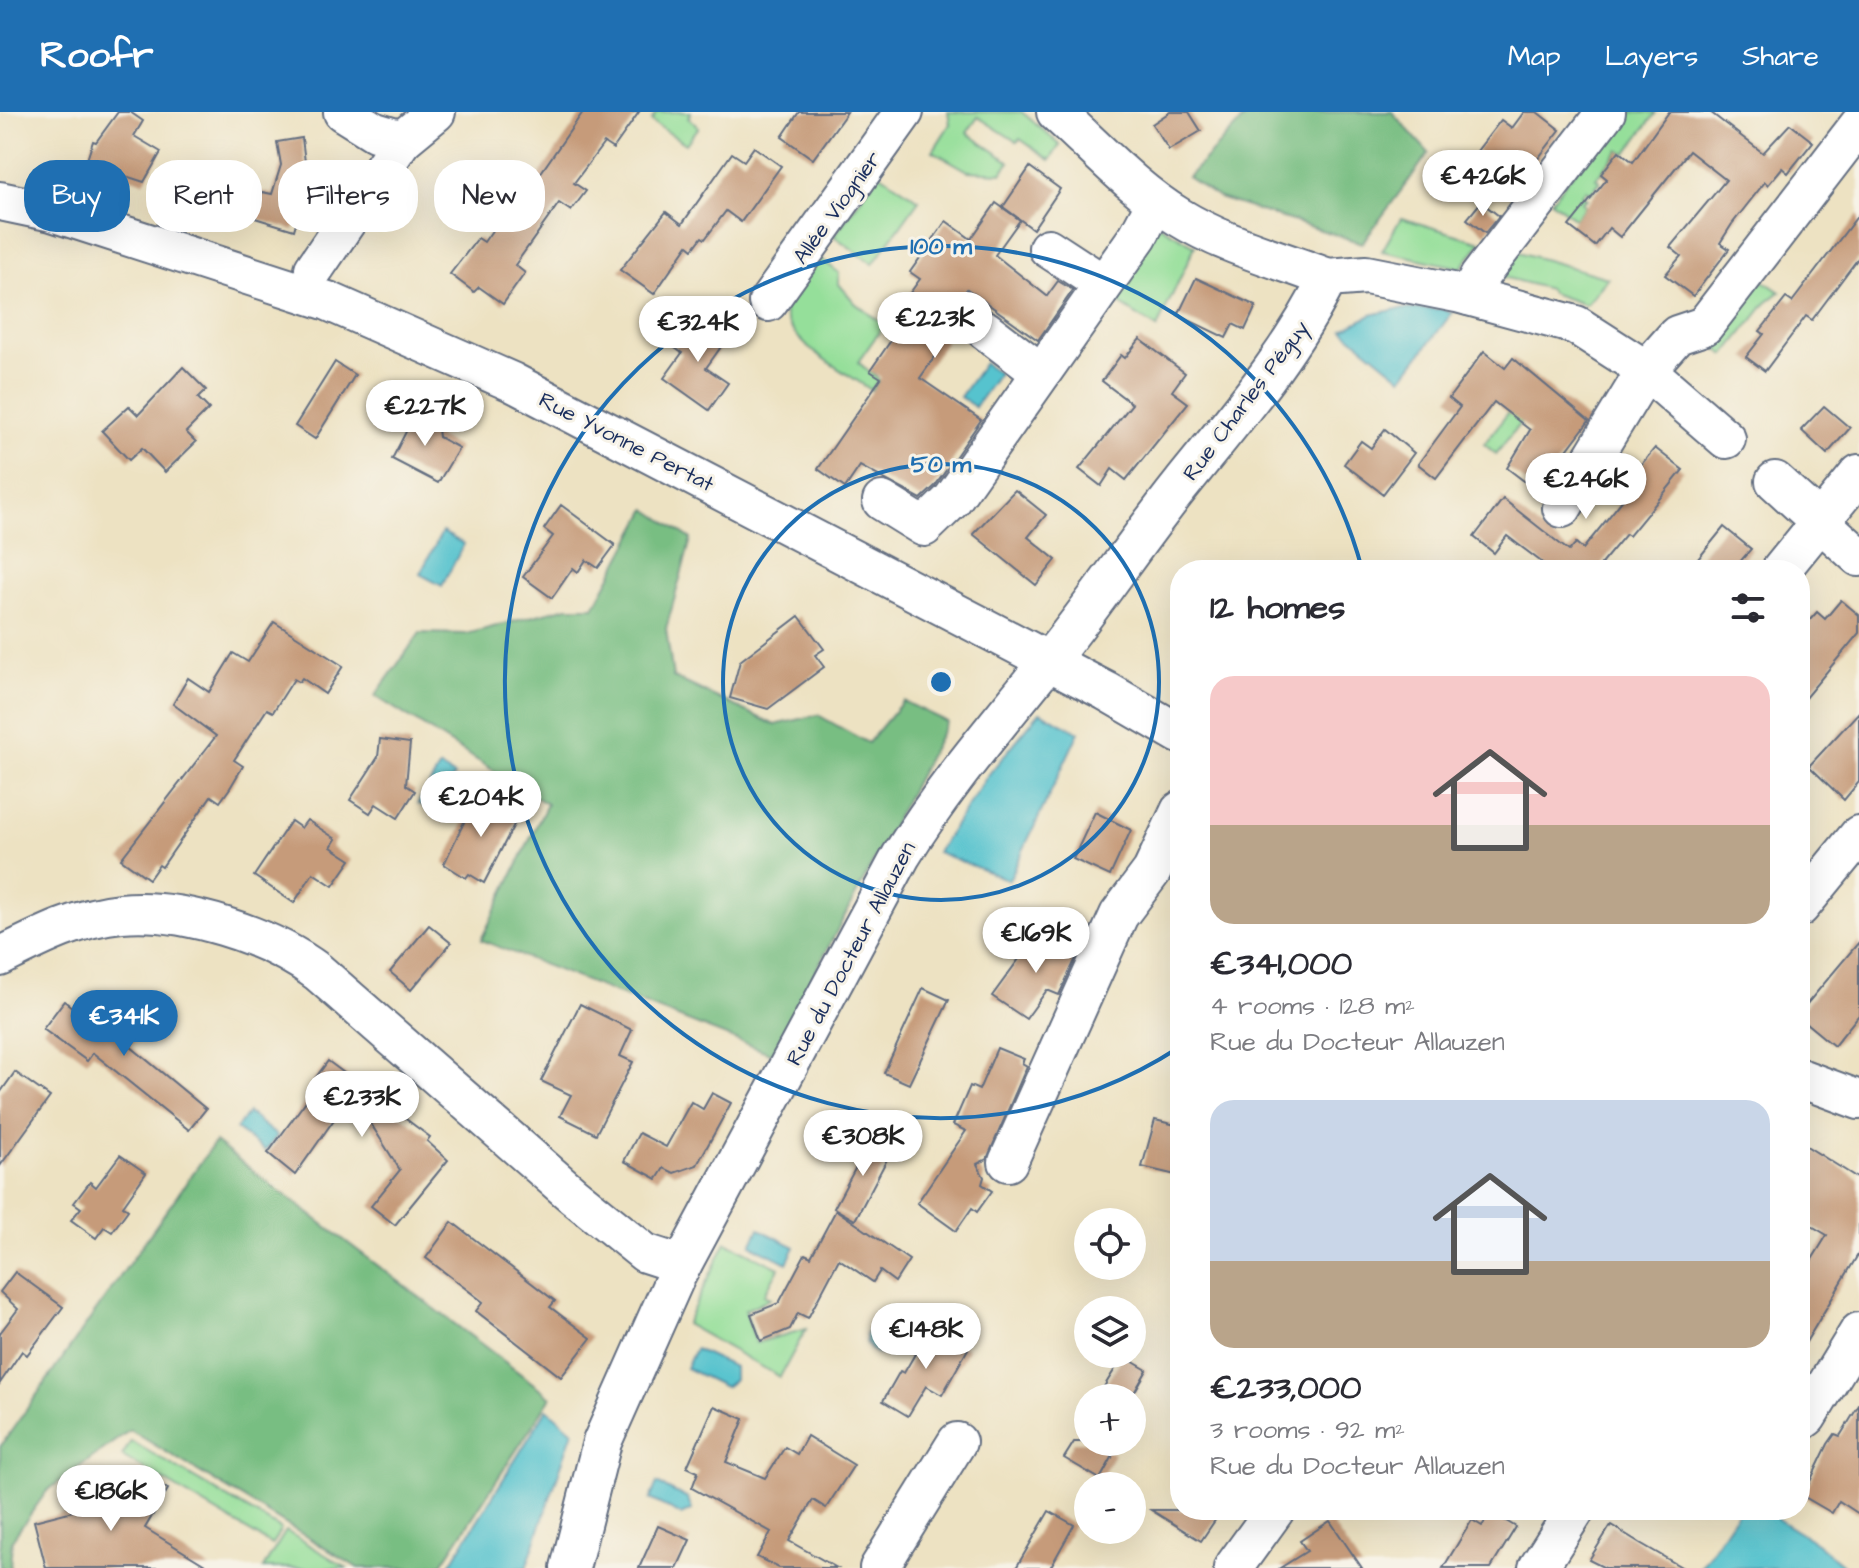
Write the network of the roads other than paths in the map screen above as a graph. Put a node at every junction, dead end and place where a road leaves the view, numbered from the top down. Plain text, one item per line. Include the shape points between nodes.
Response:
1 (343, 112) edge
2 (436, 112) edge
3 (904, 112) edge
4 (1056, 112) edge
5 (1606, 112) edge
6 (1859, 125) edge
7 (402, 140) junction
8 (0, 201) edge
9 (1156, 202) junction
10 (1048, 248) dead end
11 (314, 269) dead end
12 (1328, 278) junction
13 (1103, 284) junction
14 (1469, 296) junction
15 (768, 302) dead end
16 (985, 330) dead end
17 (1646, 370) junction
18 (1040, 372) junction
19 (1726, 439) dead end
20 (1859, 474) edge
21 (1775, 481) dead end
22 (882, 501) dead end
23 (1562, 508) dead end
24 (1820, 521) junction
25 (1859, 557) edge
26 (1789, 560) edge
27 (1047, 661) junction
28 (1170, 729) edge
29 (1170, 832) edge
30 (1859, 835) edge
31 (1810, 895) edge
32 (0, 957) edge
33 (1810, 1082) edge
34 (1859, 1100) edge
35 (1008, 1162) dead end
36 (678, 1274) junction
37 (1859, 1332) edge
38 (1810, 1412) edge
39 (957, 1442) dead end
40 (1268, 1520) edge
41 (1569, 1520) edge
42 (570, 1568) edge
43 (879, 1568) edge
44 (1233, 1568) edge
45 (1538, 1568) edge

1 - 7 street via 375,132
2 - 7 street
3 - 15 street, Allée Viognier
4 - 9 street
5 - 14 street
6 - 17 street via 1704,326 1677,335
7 - 11 street
8 - 27 street, Rue Yvonne Pertat via 74,219 328,301 525,389
9 - 12 street via 1218,238
9 - 13 street
10 - 13 street
12 - 14 street via 1366,275
12 - 27 street, Rue Charles Péguy via 1309,317 1260,386
13 - 18 street
14 - 17 street via 1576,325
16 - 18 street
17 - 19 street
17 - 23 street
18 - 22 street via 952,500 924,527
20 - 24 street
21 - 24 street
24 - 25 street
24 - 26 street
27 - 28 street, Rue Yvonne Pertat
27 - 36 street, Rue du Docteur Allauzen via 933,803 901,856
29 - 35 street via 1152,871 1119,915
30 - 31 street
32 - 36 street via 56,929 121,913 185,917 285,950 318,972 572,1194
33 - 34 street
36 - 42 street, Rue du Docteur Allauzen via 602,1442
37 - 38 street
39 - 43 street
40 - 44 street
41 - 45 street

